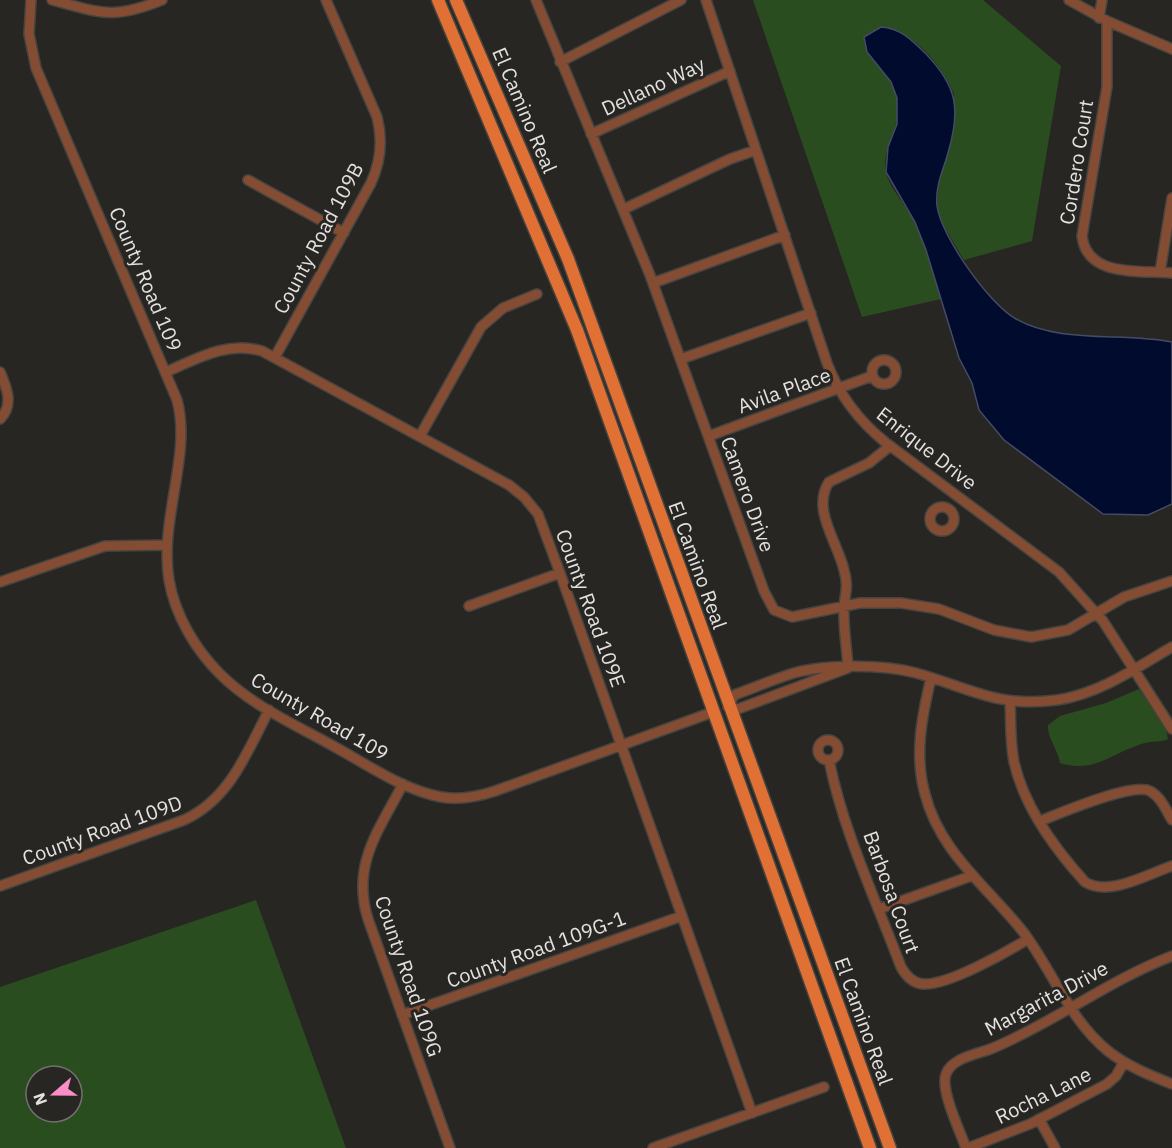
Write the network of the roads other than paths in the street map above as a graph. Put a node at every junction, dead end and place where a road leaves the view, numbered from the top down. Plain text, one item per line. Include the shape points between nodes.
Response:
1 (31, 0) edge
2 (52, 0) edge
3 (162, 0) edge
4 (326, 0) edge
5 (438, 0) edge
6 (456, 0) edge
7 (536, 0) edge
8 (681, 0) edge
9 (706, 0) edge
10 (1069, 0) edge
11 (1102, 0) edge
12 (1103, 20) junction
13 (1172, 49) edge
14 (560, 62) junction
15 (730, 71) junction
16 (591, 134) junction
17 (756, 150) junction
18 (248, 180) dead end
19 (1172, 198) edge
20 (624, 209) junction
21 (344, 233) junction
22 (785, 235) junction
23 (1160, 272) junction
24 (1172, 273) edge
25 (653, 283) junction
26 (537, 294) dead end
27 (811, 313) junction
28 (275, 357) junction
29 (681, 359) junction
30 (0, 372) edge
31 (166, 372) junction
32 (872, 376) dead end
33 (839, 389) junction
34 (0, 419) edge
35 (420, 436) junction
36 (709, 436) junction
37 (890, 446) junction
38 (958, 495) junction
39 (949, 509) dead end
40 (167, 545) junction
41 (560, 573) junction
42 (1172, 580) edge
43 (0, 582) edge
44 (844, 605) junction
45 (469, 606) dead end
46 (1097, 614) junction
47 (1172, 647) edge
48 (848, 668) junction
49 (1132, 671) junction
50 (931, 678) junction
51 (1010, 701) junction
52 (728, 706) junction
53 (269, 710) junction
54 (713, 712) junction
55 (1170, 723) edge
56 (621, 747) junction
57 (829, 760) dead end
58 (403, 784) junction
59 (1172, 820) edge
60 (1040, 821) junction
61 (1172, 866) edge
62 (971, 876) junction
63 (0, 886) edge
64 (879, 909) junction
65 (681, 916) junction
66 (1028, 939) junction
67 (1172, 956) edge
68 (1070, 1008) junction
69 (402, 1015) junction
70 (1124, 1062) junction
71 (1172, 1084) edge
72 (824, 1087) dead end
73 (752, 1113) junction
74 (1039, 1119) junction
75 (450, 1148) edge
76 (653, 1148) edge
77 (870, 1148) edge
78 (890, 1148) edge
79 (967, 1148) edge
80 (1055, 1148) edge

1 - 31 street, County Road 109 via 29,34 36,68
2 - 3 street via 111,14 130,13
4 - 21 street, County Road 109B via 381,136 375,174
5 - 54 main road, El Camino Real via 577,330
6 - 52 main road, El Camino Real via 568,259
7 - 14 street, Camero Drive
8 - 14 street
9 - 15 street, Enrique Drive
10 - 12 street
11 - 12 street, Cordero Court
12 - 13 street
12 - 23 street, Cordero Court via 1107,87 1082,243 1088,256 1099,265
14 - 16 street, Camero Drive
15 - 16 street, Dellano Way
15 - 17 street, Enrique Drive
16 - 20 street, Camero Drive
17 - 20 street
17 - 22 street, Enrique Drive
18 - 21 street
19 - 23 street
20 - 25 street, Camero Drive
21 - 28 street, County Road 109B
22 - 25 street
22 - 27 street, Enrique Drive
23 - 24 street, Cordero Court
25 - 29 street, Camero Drive
26 - 35 street via 503,308 481,327
27 - 29 street
27 - 33 street, Enrique Drive
28 - 31 street, County Road 109E via 254,349 230,348
28 - 35 street, County Road 109E
29 - 36 street, Camero Drive
30 - 34 street via 9,403
31 - 40 street, County Road 109 via 177,400 181,426
32 - 33 street, Avila Place
33 - 36 street, Avila Place
33 - 37 street, Enrique Drive via 860,419
35 - 41 street, County Road 109E via 524,497 538,514
36 - 44 street, Camero Drive via 774,610 792,617
37 - 38 street, Enrique Drive
37 - 44 street via 869,463 834,478 825,489 824,513 847,584
38 - 39 street
38 - 46 street, Enrique Drive via 1059,572
40 - 43 street via 105,546
40 - 53 street, County Road 109 via 172,591 194,642 228,682
41 - 45 street
41 - 56 street, County Road 109E
42 - 46 street, Camero Drive via 1124,597
44 - 46 street, Camero Drive via 918,604 994,630 1031,637 1068,630
44 - 48 street
46 - 49 street, Enrique Drive
47 - 49 street
48 - 50 street via 897,669
48 - 52 street via 738,709
48 - 52 street via 794,673 734,695
49 - 51 street via 1100,688 1060,700
49 - 55 street, Enrique Drive
50 - 51 street via 981,696
50 - 62 street via 920,735 921,781 935,823
51 - 60 street via 1014,760 1023,792
52 - 54 main road
52 - 78 main road, El Camino Real
53 - 58 street, County Road 109
53 - 63 street, County Road 109D via 225,790 201,811
54 - 56 street, County Road 109
54 - 77 main road, El Camino Real
56 - 58 street, County Road 109 via 475,797 440,797
56 - 65 street, County Road 109E
57 - 64 street, Barbosa Court via 836,791
58 - 69 street, County Road 109G via 368,852 361,881 364,907
59 - 60 street via 1150,791 1132,788
60 - 61 street via 1077,873 1093,887 1112,886
62 - 64 street
62 - 66 street
64 - 66 street, Barbosa Court via 901,967 910,979 923,984 981,965
65 - 69 street, County Road 109G-1
65 - 73 street, County Road 109E
66 - 68 street
67 - 68 street, Margarita Drive via 1122,977
68 - 70 street via 1092,1036
68 - 79 street, Margarita Drive via 1029,1032 949,1068 945,1088
69 - 75 street, County Road 109G
70 - 71 street
70 - 74 street, Rocha Lane via 1113,1080
72 - 73 street
73 - 76 street
74 - 79 street, Rocha Lane
74 - 80 street

